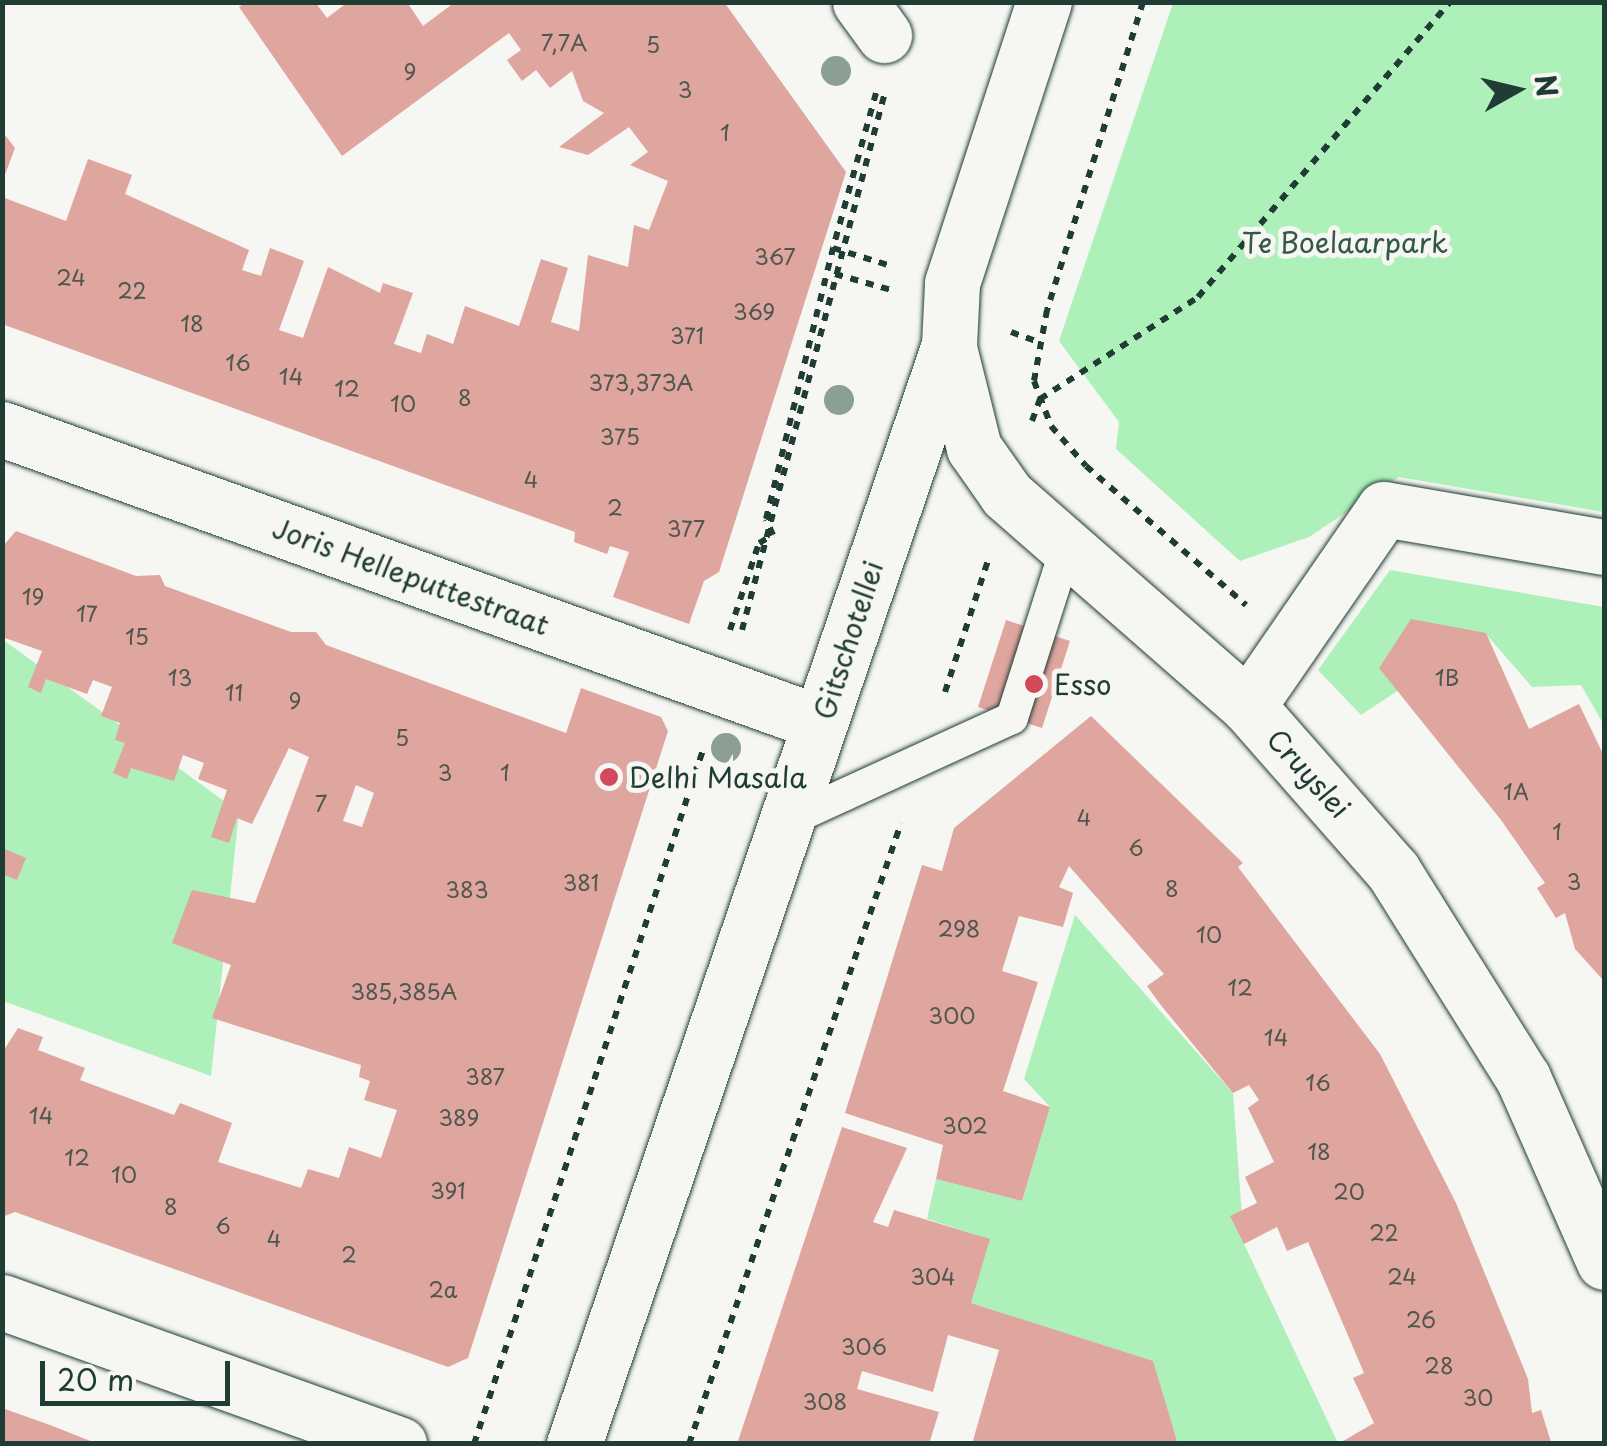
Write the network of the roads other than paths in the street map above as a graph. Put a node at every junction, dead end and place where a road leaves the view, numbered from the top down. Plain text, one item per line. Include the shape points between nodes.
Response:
1 (1044, 2) edge
2 (949, 345) junction
3 (2, 429) edge
4 (1067, 546) junction
5 (1604, 547) edge
6 (1248, 706) junction
7 (820, 723) junction
8 (787, 821) junction
9 (1604, 1262) edge
10 (2, 1302) edge
11 (398, 1444) edge
12 (574, 1444) edge

1 - 2 street, Gitschotellei via 952,283
2 - 4 street, Cruyslei via 974,448 1007,495
2 - 7 street, Gitschotellei
3 - 7 street, Joris Helleputtestraat
4 - 6 street, Cruyslei
4 - 8 lane via 1012,718
5 - 6 street via 1384,509
6 - 9 street, Cruyslei via 1371,843 1474,989
7 - 8 street, Gitschotellei
8 - 12 street, Gitschotellei
10 - 11 street

